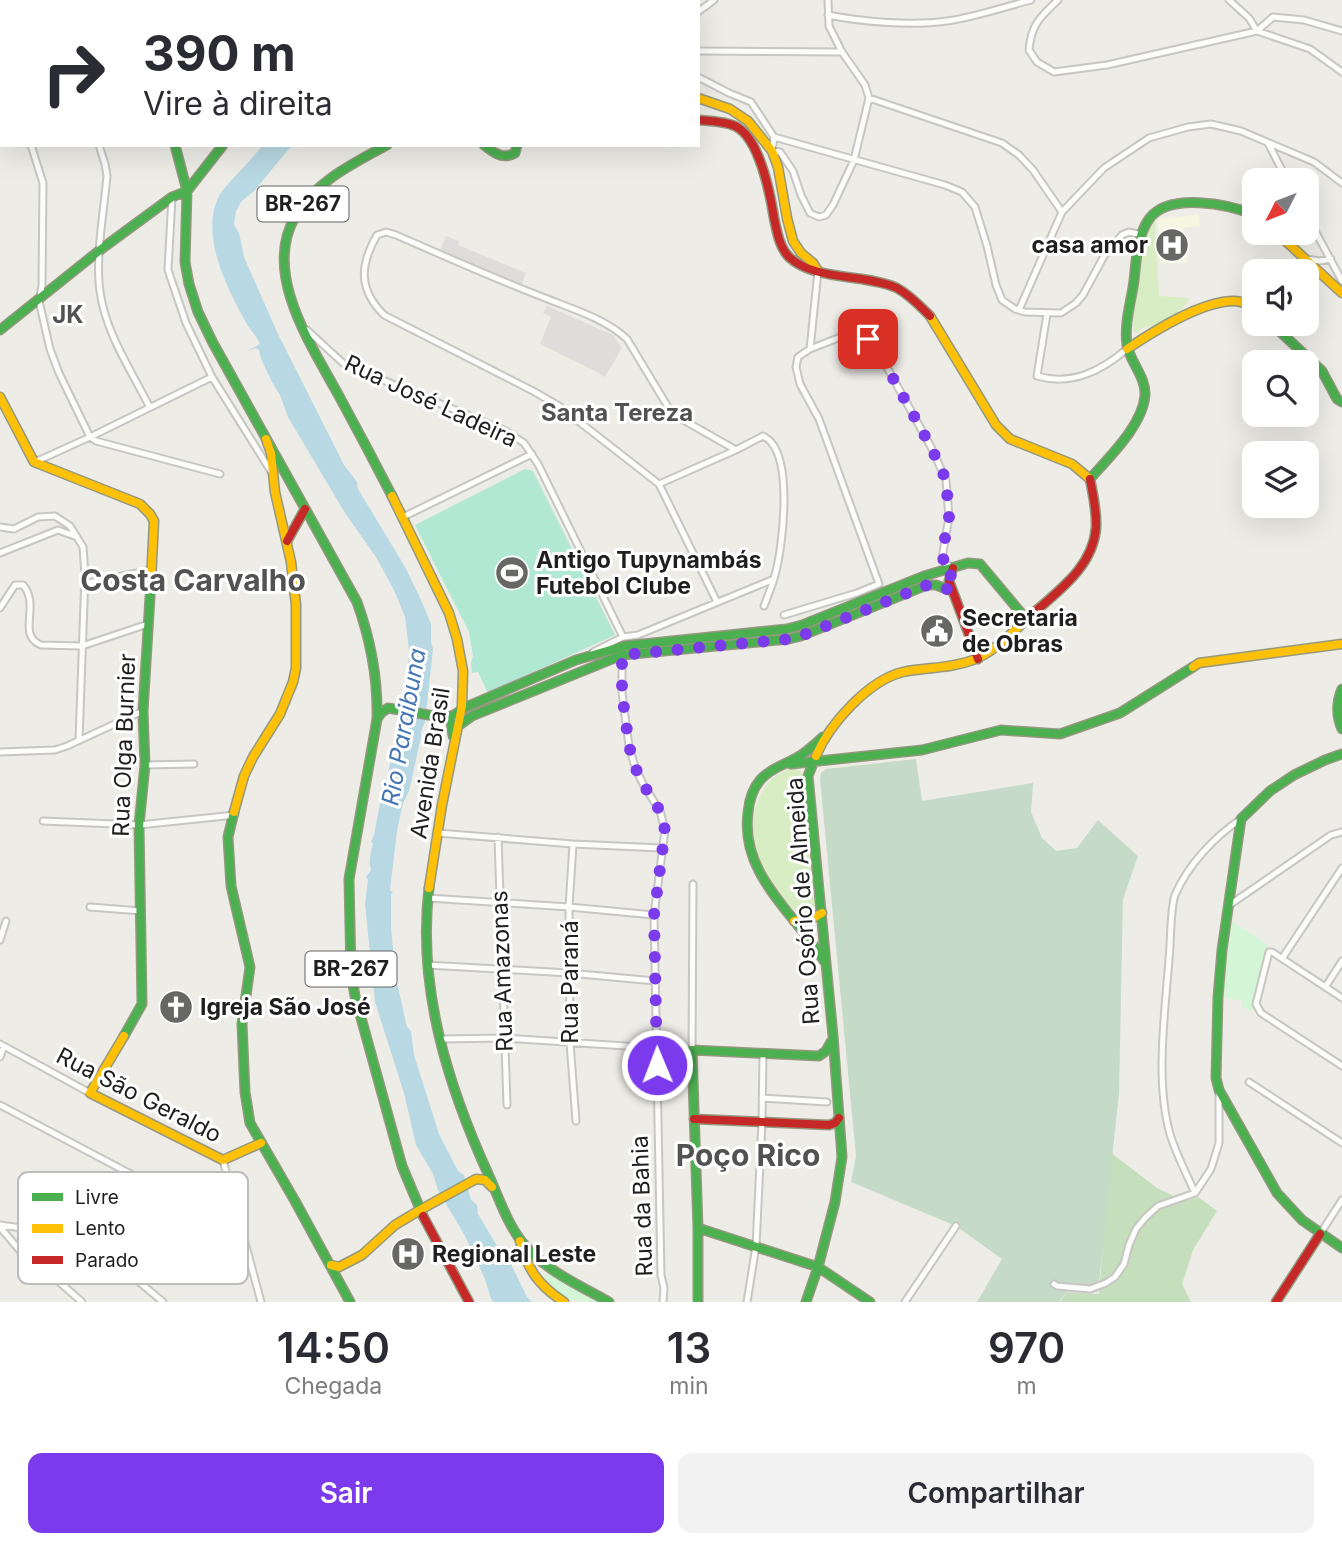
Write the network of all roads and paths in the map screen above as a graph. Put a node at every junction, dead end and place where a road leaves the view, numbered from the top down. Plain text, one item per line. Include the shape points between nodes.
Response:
1 (828, 0) edge
2 (1031, 0) edge
3 (1058, 0) edge
4 (1229, 0) edge
5 (828, 15) junction
6 (1257, 31) junction
7 (1342, 31) edge
8 (700, 51) edge
9 (842, 52) junction
10 (1342, 72) edge
11 (700, 78) edge
12 (869, 98) junction
13 (700, 99) edge
14 (700, 120) edge
15 (774, 137) junction
16 (1268, 143) junction
17 (32, 147) edge
18 (100, 147) edge
19 (176, 147) edge
20 (221, 147) edge
21 (383, 147) edge
22 (487, 147) edge
23 (516, 147) edge
24 (772, 151) junction
25 (759, 158) junction
26 (854, 160) junction
27 (1281, 168) edge
28 (184, 175) junction
29 (196, 180) junction
30 (1342, 183) edge
31 (187, 191) junction
32 (769, 193) junction
33 (172, 197) junction
34 (785, 206) junction
35 (1242, 209) edge
36 (1062, 212) junction
37 (1142, 234) junction
38 (1320, 239) edge
39 (1290, 245) edge
40 (100, 250) junction
41 (1306, 259) edge
42 (1331, 259) junction
43 (1319, 261) edge
44 (818, 271) junction
45 (1319, 271) edge
46 (1342, 281) edge
47 (1342, 293) edge
48 (38, 301) junction
49 (1242, 301) edge
50 (1017, 310) junction
51 (1047, 314) junction
52 (302, 325) junction
53 (0, 330) edge
54 (1127, 330) junction
55 (1285, 336) edge
56 (1143, 338) junction
57 (810, 349) junction
58 (1127, 349) junction
59 (212, 377) junction
60 (0, 397) edge
61 (1342, 402) edge
62 (149, 406) junction
63 (90, 437) junction
64 (267, 439) junction
65 (736, 450) junction
66 (532, 454) junction
67 (34, 462) junction
68 (272, 473) junction
69 (220, 474) dead end
70 (1090, 479) junction
71 (659, 484) junction
72 (305, 509) junction
73 (403, 517) junction
74 (296, 526) junction
75 (314, 526) junction
76 (0, 527) edge
77 (77, 537) junction
78 (287, 541) junction
79 (0, 554) edge
80 (953, 568) junction
81 (151, 570) junction
82 (774, 579) junction
83 (925, 580) junction
84 (84, 584) junction
85 (952, 591) junction
86 (717, 602) junction
87 (764, 606) dead end
88 (0, 608) edge
89 (784, 615) dead end
90 (1026, 619) junction
91 (148, 624) junction
92 (1342, 644) edge
93 (82, 646) junction
94 (623, 646) junction
95 (978, 659) junction
96 (514, 688) junction
97 (1342, 689) edge
98 (378, 694) junction
99 (463, 695) junction
100 (518, 697) junction
101 (390, 708) junction
102 (143, 711) junction
103 (461, 711) junction
104 (442, 717) junction
105 (377, 719) junction
106 (458, 726) junction
107 (1342, 729) edge
108 (828, 733) junction
109 (79, 740) junction
110 (454, 742) junction
111 (0, 752) edge
112 (1342, 754) edge
113 (828, 759) junction
114 (814, 761) junction
115 (194, 764) dead end
116 (787, 764) junction
117 (145, 765) junction
118 (809, 780) junction
119 (235, 815) junction
120 (1241, 819) junction
121 (43, 821) dead end
122 (139, 825) junction
123 (1342, 832) edge
124 (438, 833) junction
125 (498, 837) junction
126 (573, 844) junction
127 (661, 848) junction
128 (1342, 868) edge
129 (693, 884) dead end
130 (428, 898) junction
131 (500, 902) junction
132 (1227, 906) junction
133 (90, 907) dead end
134 (569, 907) junction
135 (141, 911) junction
136 (822, 913) junction
137 (654, 915) junction
138 (6, 921) dead end
139 (794, 921) junction
140 (0, 940) edge
141 (1283, 957) junction
142 (1342, 961) edge
143 (427, 965) junction
144 (827, 967) junction
145 (502, 970) junction
146 (569, 973) junction
147 (655, 981) junction
148 (1326, 986) junction
149 (1342, 998) edge
150 (833, 1036) junction
151 (504, 1038) junction
152 (440, 1039) junction
153 (569, 1043) junction
154 (2, 1045) edge
155 (656, 1048) junction
156 (692, 1050) junction
157 (763, 1053) junction
158 (819, 1056) junction
159 (0, 1057) edge
160 (1342, 1066) edge
161 (836, 1074) junction
162 (1249, 1082) dead end
163 (1219, 1090) junction
164 (90, 1093) junction
165 (762, 1098) junction
166 (827, 1102) dead end
167 (0, 1105) edge
168 (507, 1105) dead end
169 (839, 1118) junction
170 (694, 1119) junction
171 (576, 1121) dead end
172 (762, 1122) junction
173 (261, 1143) junction
174 (1342, 1143) edge
175 (223, 1160) junction
176 (127, 1172) edge
177 (226, 1172) edge
178 (1195, 1193) junction
179 (500, 1200) junction
180 (1342, 1200) edge
181 (420, 1210) junction
182 (0, 1226) edge
183 (956, 1226) dead end
184 (18, 1227) edge
185 (698, 1228) junction
186 (1320, 1234) junction
187 (520, 1241) junction
188 (756, 1246) junction
189 (18, 1248) edge
190 (1342, 1248) edge
191 (248, 1253) edge
192 (818, 1267) junction
193 (335, 1269) junction
194 (1054, 1283) dead end
195 (61, 1284) edge
196 (141, 1284) edge
197 (82, 1302) edge
198 (163, 1302) edge
199 (261, 1302) edge
200 (350, 1302) edge
201 (469, 1302) edge
202 (564, 1302) edge
203 (608, 1302) edge
204 (663, 1302) edge
205 (698, 1302) edge
206 (747, 1302) edge
207 (806, 1302) edge
208 (870, 1302) edge
209 (905, 1302) edge
210 (1276, 1302) edge

1 - 5 street
2 - 5 street via 923,23
3 - 6 street via 1033,27 1029,50 1037,62 1054,72 1107,65
4 - 6 street
5 - 9 street
6 - 7 street via 1273,17
6 - 10 street via 1310,49
8 - 9 street
9 - 12 street
11 - 15 street via 751,102
12 - 26 street
12 - 36 street via 1002,143 1033,170
13 - 24 main road via 748,121
14 - 25 main road via 738,127
15 - 24 street
15 - 26 street
16 - 27 street
16 - 30 street via 1314,162
16 - 36 street via 1211,124 1149,138 1104,168
17 - 48 street via 43,183
18 - 40 street via 107,176
19 - 28 main road
20 - 29 main road
21 - 52 main road, Avenida Brasil / BR-267 via 334,175 295,217 284,253 288,293
22 - 23 main road via 508,158
24 - 25 main road
24 - 26 street via 780,152 810,213 819,217 833,205
24 - 34 main road
25 - 32 main road
26 - 50 street via 962,192 975,208 1002,300
28 - 29 main road
28 - 31 main road
29 - 31 main road
31 - 33 main road
31 - 64 main road via 185,262 192,298
32 - 34 main road via 781,198
32 - 44 main road via 779,242 790,258
33 - 40 main road
33 - 59 street via 169,270 186,323
34 - 44 main road via 795,246
35 - 37 main road via 1201,202 1178,205 1155,212
36 - 50 street
37 - 51 street via 1122,235 1076,303 1061,313
37 - 54 main road
38 - 42 street
39 - 41 main road
40 - 48 main road
40 - 62 street via 99,288 111,331
42 - 43 street
42 - 46 street
44 - 57 street
44 - 70 main road via 864,279 903,293 933,319 996,425 1010,439 1072,464
45 - 47 main road
48 - 53 main road
48 - 63 street via 50,349
49 - 56 main road via 1200,309
50 - 51 street
51 - 58 street via 1037,376 1066,379 1093,373
52 - 66 street, Rua José Ladeira via 344,364 506,431
52 - 73 main road, Avenida Brasil / BR-267
54 - 56 main road
54 - 58 main road
55 - 61 main road via 1322,371
56 - 58 main road
57 - 80 street via 851,333 868,339 879,353 946,480 949,517 942,554
57 - 89 street via 798,357 800,384 819,419 879,583
58 - 70 main road via 1145,392 1142,406 1135,423
59 - 62 street
59 - 68 street
60 - 67 main road
62 - 63 street
63 - 67 street
63 - 69 street
64 - 68 main road
64 - 72 main road
65 - 71 street
65 - 71 street via 668,407 618,330 396,235 377,234 364,280 374,305 384,314 559,406
65 - 82 street via 763,436 773,444 779,459 784,485
66 - 73 street
66 - 94 street, Rua José Ladeira
67 - 81 main road, Rua Olga Burnier via 140,504 154,521
68 - 78 main road
70 - 90 main road, Rua Osório de Almeida via 1098,521 1092,549 1069,582
71 - 86 street
72 - 74 main road
72 - 75 main road
73 - 99 main road, Avenida Brasil / BR-267 via 454,628 462,660
74 - 75 main road
74 - 78 main road
75 - 98 main road via 357,602 368,631
76 - 77 street via 14,529 38,517 55,516
77 - 79 street via 58,530
77 - 84 street via 83,547
78 - 119 main road via 296,605 296,668 280,714 244,776
80 - 83 main road
80 - 85 main road
80 - 90 main road via 979,564
81 - 84 street
81 - 91 main road, Rua Olga Burnier
82 - 86 street
82 - 87 street
83 - 85 main road
83 - 94 main road via 789,639
84 - 93 street
85 - 95 main road
86 - 94 street via 638,635
88 - 93 street via 15,585 23,585 31,601 31,639 41,645
90 - 95 main road, Rua Osório de Almeida
91 - 93 street
91 - 102 main road, Rua Olga Burnier
92 - 113 main road via 1199,663 1120,713 1060,734 1001,730 922,750
93 - 109 street
94 - 96 main road via 576,660
94 - 100 main road via 600,662
94 - 127 street, Rua da Bahia via 622,693 629,746 643,784 660,811 665,830
95 - 108 main road, Rua Osório de Almeida via 959,666 897,673 879,681
96 - 100 main road
96 - 103 main road
97 - 107 main road via 1336,708
98 - 101 main road
98 - 105 main road
99 - 103 main road, Avenida Brasil / BR-267
99 - 104 main road via 456,709
100 - 106 main road
101 - 104 main road
101 - 105 main road
102 - 109 street
102 - 117 main road, Rua Olga Burnier
103 - 104 main road
103 - 106 main road, Avenida Brasil / BR-267
104 - 110 main road via 451,722
105 - 181 main road, BR-267 via 349,879 351,973 399,1156
106 - 110 main road, Avenida Brasil / BR-267
108 - 114 main road, Rua Osório de Almeida
108 - 116 main road
109 - 111 street via 55,750
110 - 124 main road, Avenida Brasil / BR-267
112 - 120 main road via 1294,775
113 - 114 main road
113 - 118 main road via 816,767
114 - 116 main road
114 - 118 main road, Rua Osório de Almeida
115 - 117 street
116 - 118 main road via 802,767
116 - 139 main road via 769,771 755,788 748,805 747,840 757,872
117 - 122 main road, Rua Olga Burnier
118 - 136 main road, Rua Osório de Almeida
119 - 122 street
119 - 173 main road via 228,837 231,886 250,967 242,1024 245,1092 250,1123
120 - 132 main road
120 - 178 street via 1204,851 1174,898 1163,1017 1163,1091 1170,1134
121 - 122 street
122 - 135 main road, Rua Olga Burnier
123 - 132 street
124 - 125 street
124 - 130 main road, Avenida Brasil / BR-267
125 - 126 street
125 - 131 street, Rua Amazonas
126 - 127 street
126 - 134 street, Rua Paraná
127 - 137 street, Rua da Bahia
128 - 141 street
129 - 156 street
130 - 131 street
130 - 143 main road, Avenida Brasil / BR-267
131 - 134 street
131 - 145 street, Rua Amazonas
132 - 163 main road via 1218,997
133 - 135 street
134 - 137 street
134 - 146 street, Rua Paraná
135 - 164 main road, Rua Olga Burnier via 142,1004
136 - 139 main road
136 - 144 main road, Rua Osório de Almeida
137 - 147 street, Rua da Bahia
138 - 140 street
139 - 144 main road
141 - 148 street
141 - 160 street via 1269,952 1256,1004 1261,1013
142 - 148 street
143 - 145 street
143 - 152 main road, Avenida Brasil / BR-267
144 - 150 main road, Rua Osório de Almeida
145 - 146 street
145 - 151 street, Rua Amazonas
146 - 147 street
146 - 153 street, Rua Paraná
147 - 155 street, Rua da Bahia
148 - 149 street
150 - 158 main road via 830,1047
150 - 161 main road, Rua Osório de Almeida
151 - 152 street
151 - 153 street
151 - 168 street, Rua Amazonas
152 - 179 main road, Avenida Brasil / BR-267 via 465,1123
153 - 155 street
153 - 171 street, Rua Paraná
154 - 159 street
154 - 164 street, Rua São Geraldo
155 - 204 street, Rua da Bahia
156 - 157 main road
156 - 170 main road
157 - 158 main road
157 - 165 street
158 - 161 main road
161 - 169 main road, Rua Osório de Almeida
162 - 174 street
163 - 178 street via 1219,1143 1210,1170
163 - 186 main road via 1277,1193
164 - 175 main road, Rua São Geraldo
165 - 166 street
165 - 172 street
167 - 176 street
169 - 172 main road via 830,1125
169 - 192 main road, Rua Osório de Almeida via 839,1186
170 - 172 main road
170 - 185 main road
172 - 188 street
173 - 175 main road, Rua São Geraldo
173 - 193 main road
175 - 177 street
178 - 194 street via 1158,1206 1145,1218 1136,1229 1124,1264 1106,1283 1090,1289
179 - 181 main road, BR-267 via 481,1178
179 - 187 main road, Avenida Brasil / BR-267
180 - 186 street
181 - 193 main road via 362,1255
181 - 201 main road, BR-267
182 - 184 street
182 - 189 street
183 - 209 street
185 - 188 main road
185 - 205 main road
186 - 190 main road
186 - 210 main road
187 - 202 main road, Avenida Brasil via 540,1284
187 - 203 main road, BR-267 via 547,1265
188 - 192 main road
188 - 206 street
191 - 199 street
192 - 207 main road, Rua Osório de Almeida
192 - 208 main road
193 - 200 main road
195 - 197 street
196 - 198 street

